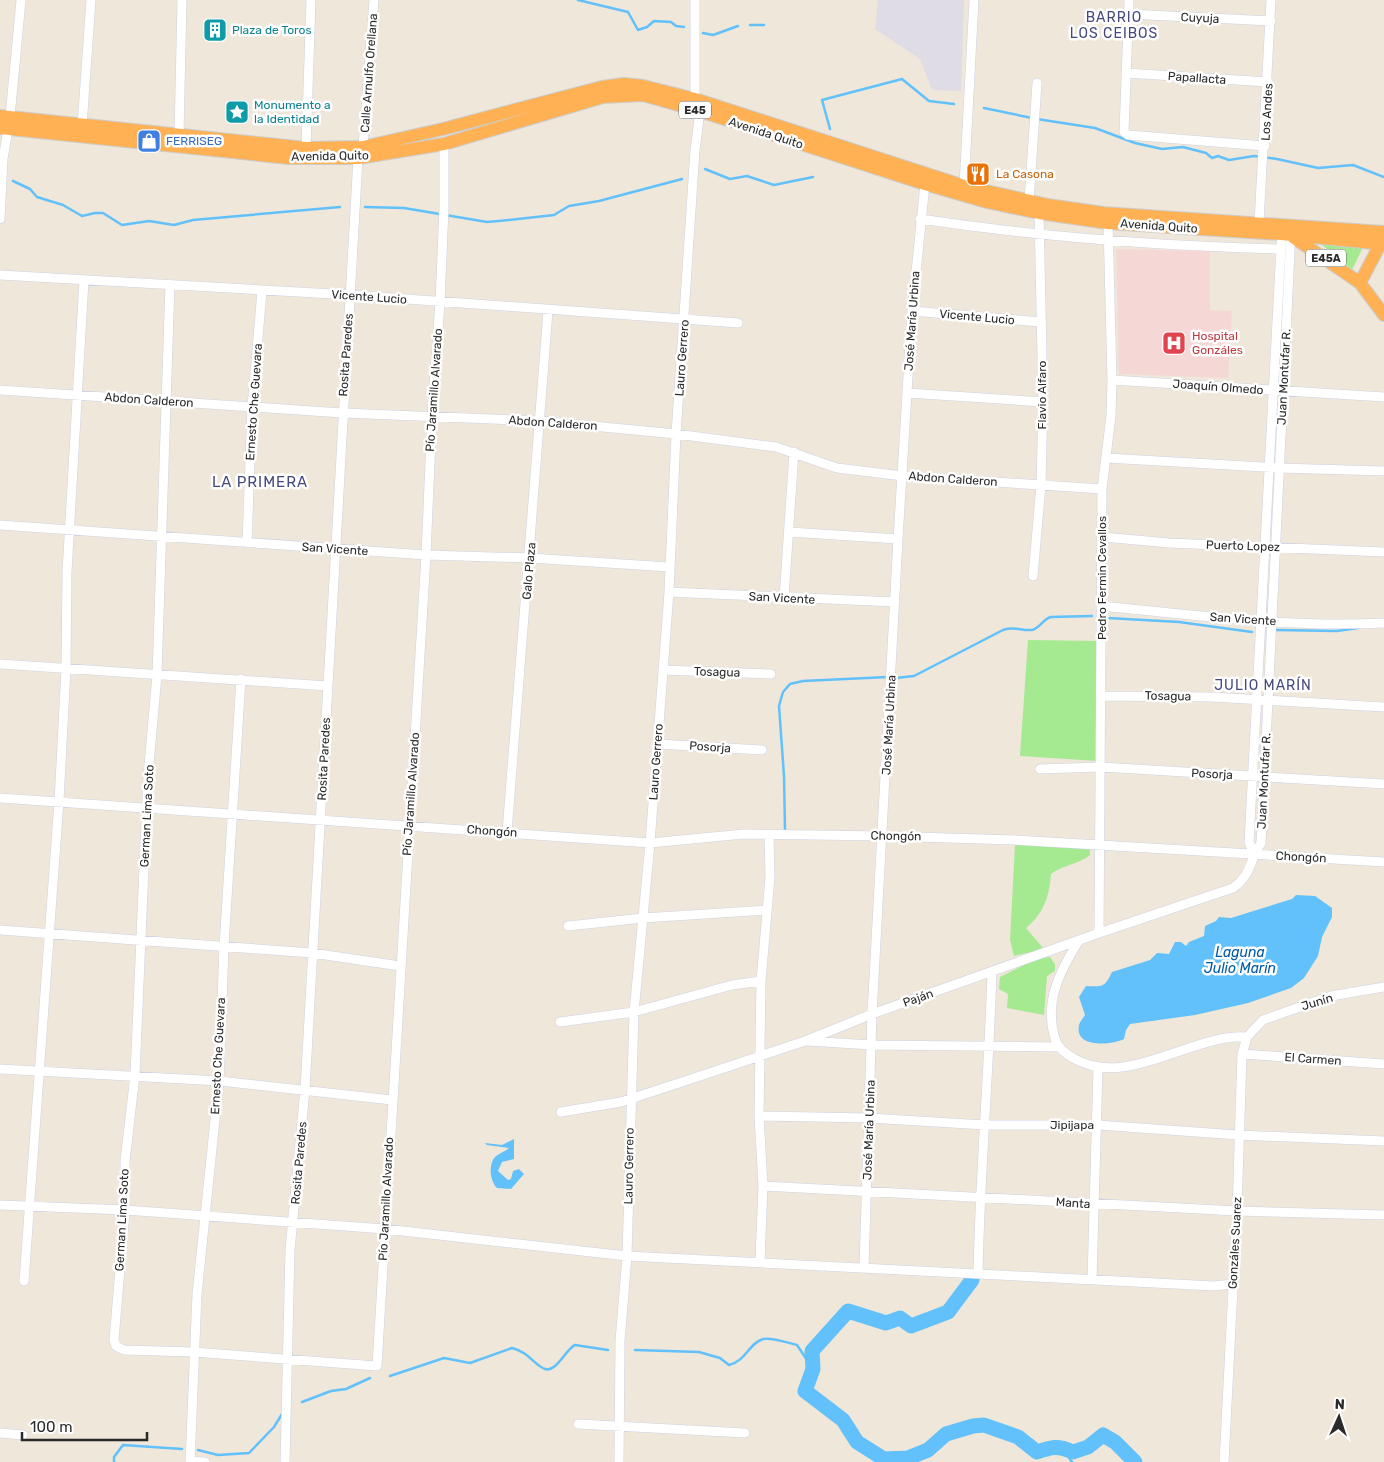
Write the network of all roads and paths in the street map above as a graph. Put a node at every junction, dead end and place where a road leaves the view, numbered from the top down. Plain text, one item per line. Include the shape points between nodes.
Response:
1 (21, 0) edge
2 (90, 0) edge
3 (182, 0) edge
4 (311, 0) edge
5 (374, 0) edge
6 (695, 0) edge
7 (974, 0) edge
8 (1129, 0) edge
9 (1272, 0) edge
10 (1128, 14) junction
11 (1271, 21) junction
12 (1126, 73) junction
13 (1268, 82) junction
14 (1037, 83) dead end
15 (695, 99) junction
16 (700, 112) junction
17 (5, 122) edge
18 (82, 126) junction
19 (179, 134) junction
20 (444, 144) junction
21 (363, 146) junction
22 (306, 148) junction
23 (1265, 148) junction
24 (358, 158) junction
25 (926, 184) junction
26 (964, 186) junction
27 (1029, 201) junction
28 (1039, 213) junction
29 (0, 219) edge
30 (920, 219) junction
31 (1108, 223) junction
32 (1259, 223) junction
33 (1286, 230) junction
34 (1040, 235) junction
35 (1383, 239) edge
36 (1108, 242) junction
37 (1280, 249) junction
38 (0, 275) edge
39 (84, 280) junction
40 (170, 284) junction
41 (1360, 284) junction
42 (262, 291) junction
43 (351, 295) junction
44 (440, 302) junction
45 (548, 311) junction
46 (912, 311) junction
47 (1384, 315) edge
48 (685, 321) junction
49 (1041, 322) junction
50 (738, 323) dead end
51 (1112, 380) junction
52 (0, 390) edge
53 (1272, 390) junction
54 (1283, 391) junction
55 (907, 394) junction
56 (79, 395) junction
57 (1384, 397) edge
58 (164, 401) junction
59 (1043, 402) junction
60 (252, 407) junction
61 (342, 413) junction
62 (432, 416) junction
63 (540, 421) junction
64 (676, 434) junction
65 (794, 452) junction
66 (1106, 458) junction
67 (1268, 467) junction
68 (1279, 468) junction
69 (1384, 471) edge
70 (903, 476) junction
71 (1041, 485) junction
72 (1102, 489) junction
73 (0, 525) edge
74 (69, 528) junction
75 (789, 532) junction
76 (1103, 537) junction
77 (162, 538) junction
78 (898, 539) junction
79 (247, 543) junction
80 (1263, 547) junction
81 (1274, 547) junction
82 (334, 548) junction
83 (1384, 552) edge
84 (426, 555) junction
85 (530, 558) junction
86 (670, 567) junction
87 (1033, 576) dead end
88 (669, 592) junction
89 (784, 598) junction
90 (895, 602) junction
91 (1102, 606) junction
92 (1259, 622) junction
93 (1271, 622) junction
94 (1384, 623) edge
95 (0, 664) edge
96 (66, 669) junction
97 (663, 670) junction
98 (771, 674) dead end
99 (157, 675) junction
100 (241, 680) junction
101 (328, 686) junction
102 (1102, 696) junction
103 (1256, 700) junction
104 (1268, 700) junction
105 (1384, 707) edge
106 (657, 744) junction
107 (762, 750) dead end
108 (1101, 767) junction
109 (1040, 769) dead end
110 (1252, 776) junction
111 (1264, 777) junction
112 (1384, 784) edge
113 (0, 798) edge
114 (59, 801) junction
115 (147, 808) junction
116 (232, 816) junction
117 (320, 821) junction
118 (409, 824) junction
119 (507, 832) junction
120 (769, 835) junction
121 (882, 836) junction
122 (650, 843) junction
123 (1098, 845) junction
124 (1254, 854) junction
125 (1384, 862) edge
126 (767, 910) junction
127 (643, 918) junction
128 (568, 926) dead end
129 (0, 930) edge
130 (1098, 933) junction
131 (50, 934) junction
132 (139, 941) junction
133 (1078, 942) junction
134 (224, 946) junction
135 (312, 953) junction
136 (400, 966) junction
137 (992, 971) junction
138 (761, 981) junction
139 (1384, 987) edge
140 (634, 1012) junction
141 (872, 1014) junction
142 (560, 1022) dead end
143 (1254, 1027) joint
144 (1247, 1036) junction
145 (805, 1041) junction
146 (871, 1045) junction
147 (990, 1045) junction
148 (1058, 1047) junction
149 (1242, 1054) junction
150 (761, 1055) junction
151 (1384, 1064) edge
152 (1098, 1068) junction
153 (0, 1069) edge
154 (39, 1072) junction
155 (134, 1075) junction
156 (219, 1081) junction
157 (305, 1089) junction
158 (631, 1098) junction
159 (392, 1100) junction
160 (561, 1112) dead end
161 (760, 1116) junction
162 (869, 1118) junction
163 (985, 1125) junction
164 (1098, 1125) junction
165 (1238, 1135) junction
166 (1384, 1141) edge
167 (762, 1186) junction
168 (867, 1191) junction
169 (979, 1196) junction
170 (1094, 1204) junction
171 (0, 1205) edge
172 (28, 1207) junction
173 (125, 1210) junction
174 (1237, 1211) junction
175 (1384, 1215) edge
176 (206, 1216) junction
177 (294, 1224) junction
178 (385, 1229) junction
179 (627, 1256) junction
180 (760, 1262) junction
181 (864, 1267) junction
182 (978, 1274) junction
183 (1092, 1280) junction
184 (24, 1281) dead end
185 (1232, 1284) junction
186 (194, 1352) junction
187 (288, 1360) junction
188 (578, 1424) dead end
189 (621, 1426) junction
190 (0, 1433) edge
191 (744, 1433) dead end
192 (23, 1434) dead end
193 (190, 1461) edge
194 (205, 1462) edge
195 (285, 1462) edge
196 (619, 1462) edge
197 (1224, 1462) edge

1 - 17 street
2 - 18 street
3 - 19 street
4 - 22 street
5 - 21 street, Calle Arnulfo Orellana
6 - 15 street
7 - 26 street
8 - 10 street
9 - 11 street, Los Andes
10 - 11 street, Cuyuja
10 - 12 street
11 - 13 street, Los Andes
12 - 13 street, Papallacta
12 - 23 street via 1124,132 1128,135
13 - 23 street, Los Andes
14 - 27 street
15 - 16 street, Lauro Gerrero
15 - 21 highway, Avenida Quito / E45 via 643,86 602,87 443,129
15 - 26 highway, Avenida Quito / E45
16 - 20 highway, Avenida Quito / E45 via 642,96 610,96
16 - 25 highway, Avenida Quito / E45
16 - 48 street, Lauro Gerrero via 694,158
17 - 18 highway, Avenida Quito / E45
17 - 24 highway, Avenida Quito / E45 via 289,158
17 - 29 street
18 - 19 highway, Avenida Quito / E45
19 - 22 highway, Avenida Quito / E45
20 - 24 highway, Avenida Quito / E45
20 - 44 street, Pío Jaramillo Alvarado
21 - 22 highway, Avenida Quito / E45
23 - 32 street, Los Andes
24 - 43 street, Rosita Paredes
25 - 28 highway, Avenida Quito / E45
25 - 30 street, José María Urbina
26 - 27 highway, Avenida Quito / E45
27 - 32 highway, Avenida Quito / E45 via 1103,213
28 - 31 highway, Avenida Quito / E45
28 - 34 street, Flavio Alfaro
30 - 34 street
30 - 46 street, José María Urbina
31 - 33 highway, Avenida Quito / E45
31 - 36 street, Pedro Fermin Cevallos
32 - 33 highway, Avenida Quito / E45
33 - 35 highway, Avenida Quito / E45
33 - 37 street, Juan Montufar R.
33 - 41 highway, E45A
33 - 54 street, Juan Montufar R.
34 - 36 street
34 - 49 street, Flavio Alfaro
35 - 41 highway
36 - 37 street
36 - 51 street, Pedro Fermin Cevallos
37 - 53 street, Juan Montufar R.
38 - 39 street, Vicente Lucio
39 - 40 street, Vicente Lucio
39 - 56 street
40 - 42 street, Vicente Lucio
40 - 58 street, German Lima Soto
41 - 47 highway, E45A
42 - 43 street, Vicente Lucio
42 - 60 street, Ernesto Che Guevara
43 - 44 street, Vicente Lucio
43 - 61 street, Rosita Paredes
44 - 45 street, Vicente Lucio
44 - 62 street, Pío Jaramillo Alvarado
45 - 48 street, Vicente Lucio
45 - 63 street, Galo Plaza
46 - 49 street, Vicente Lucio
46 - 55 street, José María Urbina
48 - 50 street, Vicente Lucio
48 - 64 street, Lauro Gerrero
49 - 59 street, Flavio Alfaro
51 - 53 street, Joaquín Olmedo
51 - 66 street, Pedro Fermin Cevallos
52 - 56 street, Abdon Calderon
53 - 54 street, Joaquín Olmedo
53 - 67 street, Juan Montufar R.
54 - 57 street, Joaquín Olmedo
54 - 68 street, Juan Montufar R.
55 - 59 street
55 - 70 street, José María Urbina
56 - 58 street, Abdon Calderon
56 - 74 street
58 - 60 street, Abdon Calderon
58 - 77 street, German Lima Soto
59 - 71 street, Flavio Alfaro
60 - 61 street, Abdon Calderon
60 - 79 street, Ernesto Che Guevara
61 - 62 street, Abdon Calderon
61 - 82 street, Rosita Paredes
62 - 63 street, Abdon Calderon
62 - 84 street, Pío Jaramillo Alvarado
63 - 64 street, Abdon Calderon
63 - 85 street, Galo Plaza
64 - 65 street, Abdon Calderon
64 - 86 street, Lauro Gerrero
65 - 70 street, Abdon Calderon via 838,468
65 - 75 street
66 - 67 street
66 - 72 street, Pedro Fermin Cevallos
67 - 68 street
67 - 80 street, Juan Montufar R.
68 - 69 street
68 - 81 street, Juan Montufar R.
70 - 71 street, Abdon Calderon
70 - 78 street, José María Urbina
71 - 72 street, Abdon Calderon
71 - 87 street, Flavio Alfaro
72 - 76 street, Pedro Fermin Cevallos
73 - 74 street, San Vicente
74 - 77 street, San Vicente
74 - 96 street
75 - 78 street
75 - 89 street
76 - 80 street, Puerto Lopez
76 - 91 street, Pedro Fermin Cevallos
77 - 79 street, San Vicente
77 - 99 street, German Lima Soto
78 - 90 street, José María Urbina
79 - 82 street, San Vicente
80 - 81 street, Puerto Lopez
80 - 92 street, Juan Montufar R.
81 - 83 street, Puerto Lopez
81 - 93 street, Juan Montufar R.
82 - 84 street, San Vicente
82 - 101 street, Rosita Paredes
84 - 85 street, San Vicente
84 - 118 street, Pío Jaramillo Alvarado
85 - 86 street, San Vicente
85 - 119 street, Galo Plaza
86 - 88 street, Lauro Gerrero
88 - 89 street, San Vicente
88 - 97 street, Lauro Gerrero
89 - 90 street, San Vicente
90 - 121 street, José María Urbina
91 - 92 street, San Vicente
91 - 102 street, Pedro Fermin Cevallos
92 - 93 street, San Vicente
92 - 103 street, Juan Montufar R.
93 - 94 street, San Vicente
93 - 104 street, Juan Montufar R.
95 - 96 street
96 - 99 street
96 - 114 street
97 - 98 street, Tosagua
97 - 106 street, Lauro Gerrero
99 - 100 street
99 - 115 street, German Lima Soto
100 - 101 street
100 - 116 street, Ernesto Che Guevara
101 - 117 street, Rosita Paredes
102 - 103 street, Tosagua
102 - 108 street, Pedro Fermin Cevallos
103 - 104 street, Tosagua
103 - 110 street, Juan Montufar R.
104 - 105 street, Tosagua
104 - 111 street, Juan Montufar R.
106 - 107 street, Posorja
106 - 122 street, Lauro Gerrero
108 - 109 street, Posorja
108 - 110 street, Posorja
108 - 123 street, Pedro Fermin Cevallos
110 - 111 street, Posorja
110 - 124 street, Juan Montufar R. via 1249,842
111 - 112 street, Posorja
111 - 124 street, Juan Montufar R. via 1261,843
113 - 114 street, Chongón
114 - 115 street, Chongón
114 - 131 street
115 - 116 street, Chongón
115 - 132 street, German Lima Soto
116 - 117 street, Chongón
116 - 134 street, Ernesto Che Guevara
117 - 118 street, Chongón
117 - 135 street, Rosita Paredes
118 - 119 street, Chongón
118 - 136 street, Pío Jaramillo Alvarado
119 - 122 street, Chongón
120 - 121 street, Chongón
120 - 122 street, Chongón via 744,834
120 - 126 street
121 - 123 street, Chongón
121 - 141 street, José María Urbina
122 - 127 street, Lauro Gerrero
123 - 124 street, Chongón
123 - 130 street, Pedro Fermin Cevallos
124 - 125 street, Chongón
124 - 130 street, Paján via 1249,873 1233,888
126 - 127 street
126 - 138 street
127 - 128 street
127 - 140 street, Lauro Gerrero
129 - 131 street
130 - 133 street, Paján
131 - 132 street
131 - 154 street
132 - 134 street
132 - 155 street, German Lima Soto
133 - 137 street, Paján
133 - 148 street via 1061,969 1053,994 1053,1031
134 - 135 street
134 - 156 street, Ernesto Che Guevara
135 - 136 street
135 - 157 street, Rosita Paredes
136 - 159 street, Pío Jaramillo Alvarado
137 - 141 street, Paján
137 - 147 street
138 - 140 street via 732,985
138 - 150 street
139 - 143 street, Junín via 1331,996 1262,1020
140 - 142 street
140 - 158 street, Lauro Gerrero
141 - 145 street, Paján
141 - 146 street, José María Urbina
143 - 144 street, Gonzáles Suarez
144 - 149 street, Gonzáles Suarez
144 - 152 street via 1220,1039 1130,1065
145 - 146 street
145 - 150 street, Paján
146 - 147 street
146 - 162 street, José María Urbina
147 - 148 street
147 - 163 street
148 - 152 street via 1076,1060
149 - 151 street, El Carmen
149 - 165 street, Gonzáles Suarez
150 - 158 street, Paján
150 - 161 street
152 - 164 street
153 - 154 street
154 - 155 street
154 - 172 street
155 - 156 street
155 - 173 street, German Lima Soto via 125,1161
156 - 157 street
156 - 176 street, Ernesto Che Guevara
157 - 159 street
157 - 177 street, Rosita Paredes
158 - 160 street, Paján
158 - 179 street, Lauro Gerrero
159 - 178 street, Pío Jaramillo Alvarado
161 - 162 street, Jipijapa
161 - 167 street
162 - 163 street, Jipijapa
162 - 168 street, José María Urbina
163 - 164 street, Jipijapa
163 - 169 street
164 - 165 street, Jipijapa
164 - 170 street
165 - 166 street, Jipijapa
165 - 174 street, Gonzáles Suarez
167 - 168 street, Manta
167 - 180 street
168 - 169 street, Manta
168 - 181 street, José María Urbina
169 - 170 street, Manta
169 - 182 street
170 - 174 street, Manta
170 - 183 street
171 - 172 street
172 - 173 street
172 - 184 street
173 - 176 street
173 - 186 street, German Lima Soto via 116,1346 124,1350
174 - 175 street, Manta
174 - 185 street, Gonzáles Suarez
176 - 177 street
176 - 186 street, Ernesto Che Guevara
177 - 178 street
177 - 187 street, Rosita Paredes via 290,1250
178 - 179 street
178 - 187 street, Pío Jaramillo Alvarado via 377,1366
179 - 180 street
179 - 189 street, Lauro Gerrero via 620,1341
180 - 181 street
181 - 182 street
182 - 183 street
183 - 185 street via 1214,1286
185 - 197 street, Gonzáles Suarez
186 - 187 street
186 - 193 street, Ernesto Che Guevara
187 - 195 street, Rosita Paredes
188 - 189 street
189 - 191 street
189 - 196 street, Lauro Gerrero
190 - 192 street
193 - 194 street

